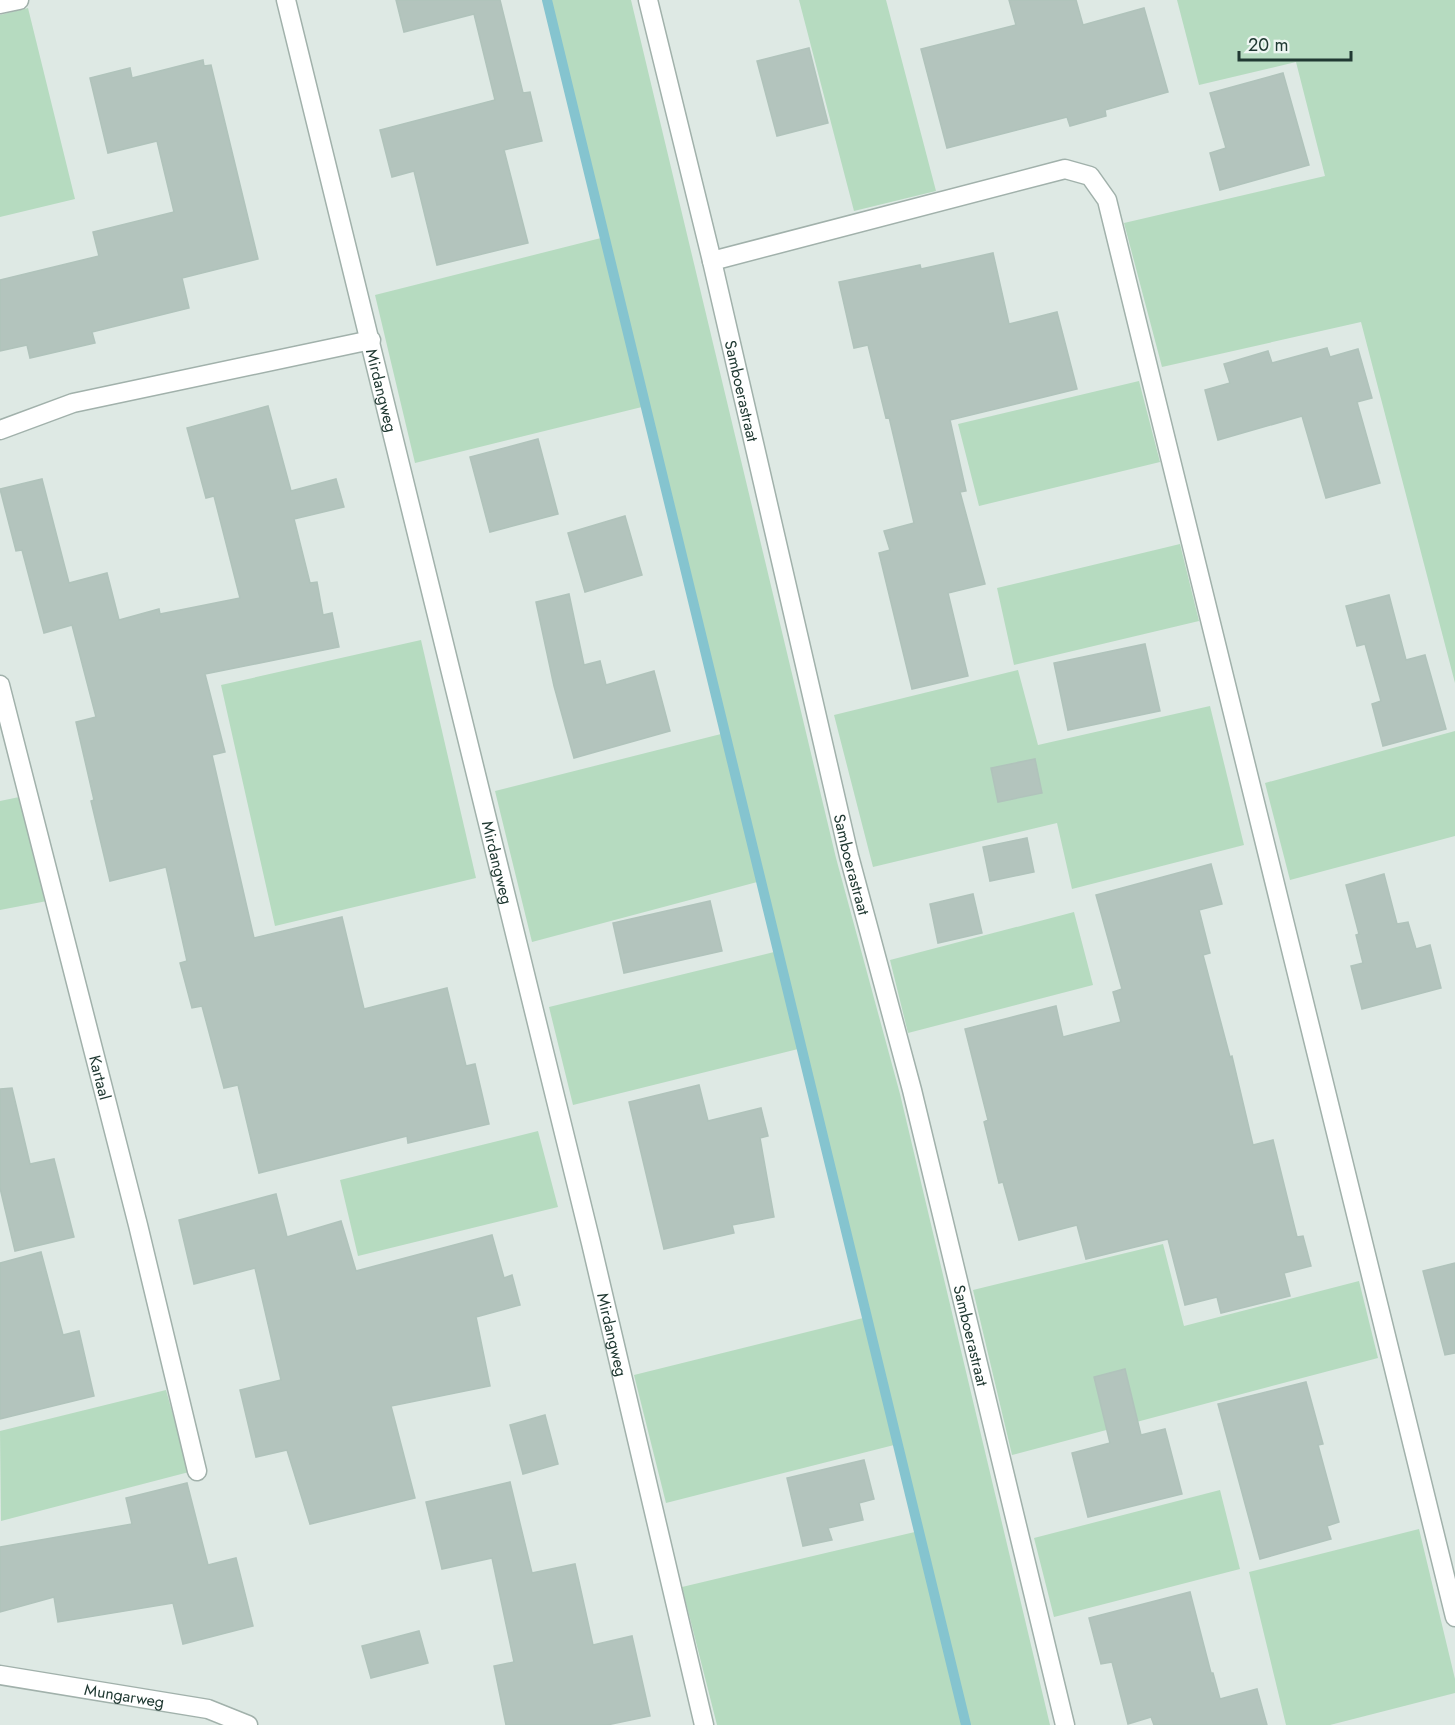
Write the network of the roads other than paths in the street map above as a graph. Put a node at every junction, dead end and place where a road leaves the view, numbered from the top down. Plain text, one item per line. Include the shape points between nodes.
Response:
1 (20, 0) edge
2 (286, 0) edge
3 (648, 0) edge
4 (0, 4) edge
5 (712, 261) junction
6 (371, 340) junction
7 (0, 430) edge
8 (0, 685) edge
9 (197, 1471) dead end
10 (1455, 1617) edge
11 (0, 1675) edge
12 (248, 1724) edge
13 (704, 1725) edge
14 (1065, 1725) edge

1 - 4 street
2 - 6 street, Mirdangweg
3 - 5 street, Samboerastraat
5 - 10 street via 1065,169 1090,176 1107,200
5 - 14 street, Samboerastraat via 849,856 912,1090
6 - 7 street via 74,403
6 - 13 street, Mirdangweg
8 - 9 street, Kartaal
11 - 12 street, Mungarweg via 208,1709

